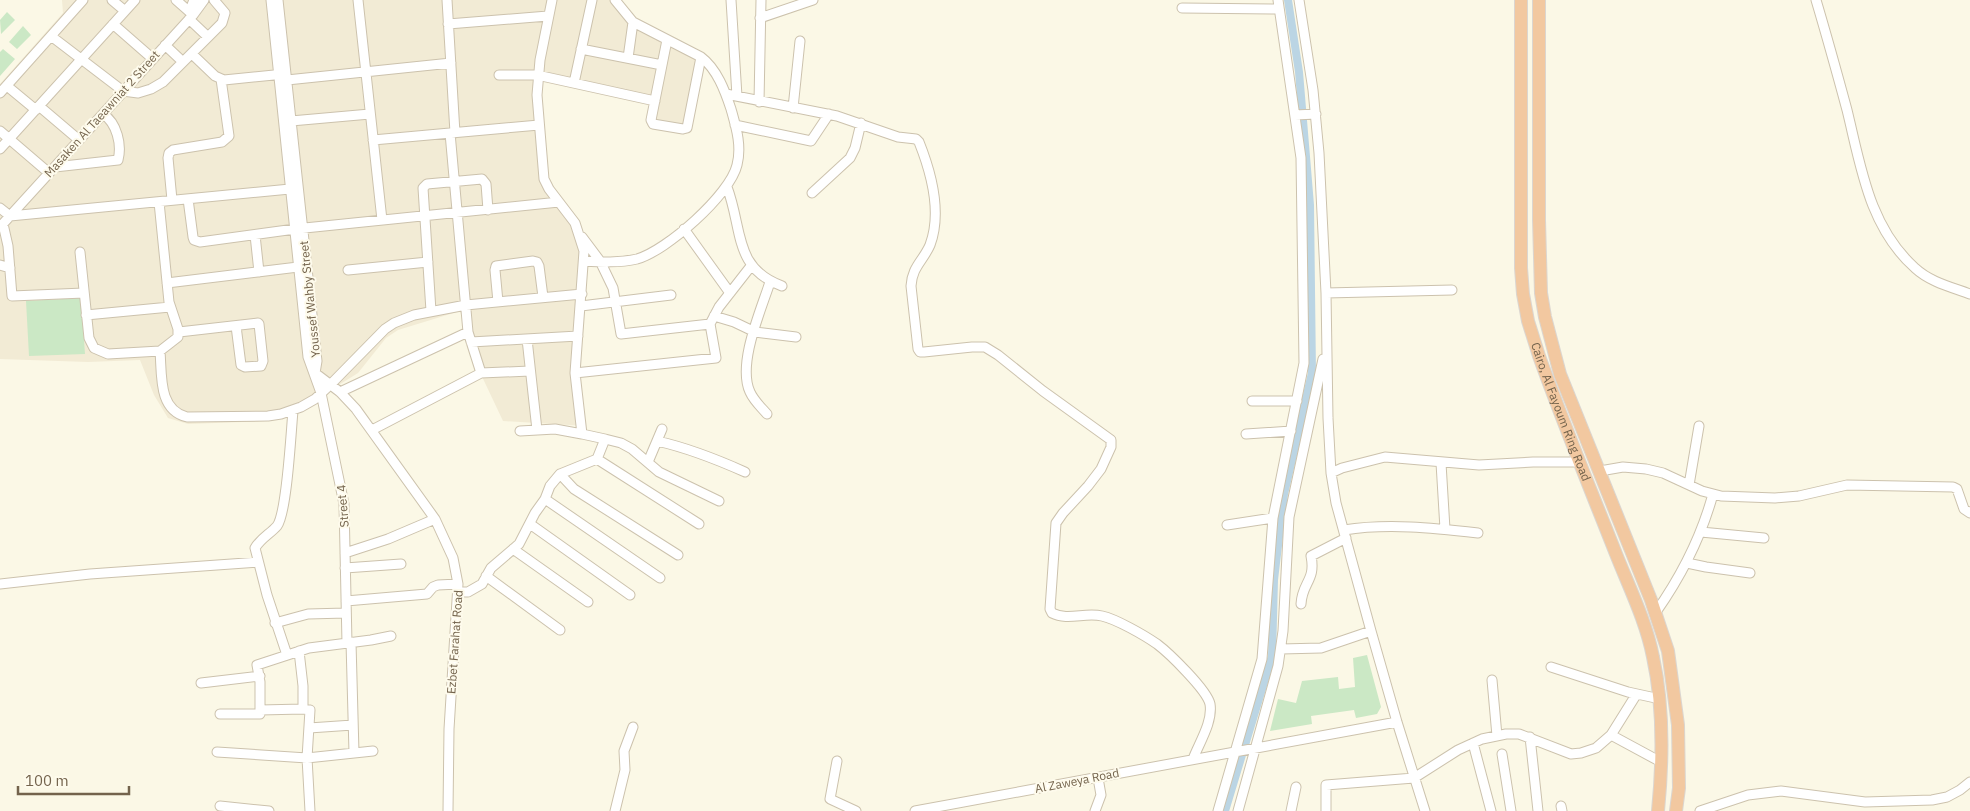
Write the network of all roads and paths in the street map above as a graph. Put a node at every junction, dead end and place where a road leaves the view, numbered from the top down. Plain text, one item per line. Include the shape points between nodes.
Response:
1 (83, 0) edge
2 (112, 0) edge
3 (135, 0) edge
4 (176, 0) edge
5 (194, 0) edge
6 (204, 0) edge
7 (214, 0) edge
8 (271, 0) edge
9 (278, 0) edge
10 (358, 0) edge
11 (447, 0) edge
12 (552, 0) edge
13 (592, 0) edge
14 (615, 0) edge
15 (731, 0) edge
16 (761, 0) edge
17 (813, 0) edge
18 (1299, 0) edge
19 (1522, 0) edge
20 (1539, 0) edge
21 (1816, 0) edge
22 (1279, 5) edge
23 (1182, 8) dead end
24 (125, 11) junction
25 (192, 16) junction
26 (548, 16) junction
27 (760, 18) junction
28 (633, 22) junction
29 (113, 24) junction
30 (448, 24) junction
31 (51, 36) junction
32 (208, 37) junction
33 (667, 40) junction
34 (800, 41) dead end
35 (165, 45) junction
36 (582, 49) junction
37 (192, 54) junction
38 (701, 57) junction
39 (152, 58) junction
40 (628, 58) junction
41 (81, 59) junction
42 (184, 62) junction
43 (451, 63) junction
44 (662, 65) junction
45 (366, 72) junction
46 (499, 75) dead end
47 (537, 75) junction
48 (284, 76) junction
49 (220, 79) junction
50 (574, 83) junction
51 (7, 86) junction
52 (123, 91) junction
53 (0, 94) edge
54 (726, 94) junction
55 (737, 96) junction
56 (655, 101) junction
57 (759, 102) junction
58 (37, 108) junction
59 (793, 108) junction
60 (103, 114) junction
61 (370, 114) junction
62 (829, 114) junction
63 (1305, 114) junction
64 (291, 121) junction
65 (861, 123) junction
66 (539, 125) junction
67 (735, 125) junction
68 (0, 131) edge
69 (452, 133) junction
70 (9, 139) junction
71 (79, 140) junction
72 (373, 140) junction
73 (0, 149) edge
74 (52, 170) junction
75 (454, 182) junction
76 (727, 187) junction
77 (290, 189) junction
78 (812, 193) dead end
79 (188, 199) junction
80 (172, 200) junction
81 (159, 202) junction
82 (559, 202) junction
83 (0, 208) edge
84 (488, 210) junction
85 (457, 213) junction
86 (10, 216) junction
87 (425, 216) junction
88 (382, 220) junction
89 (2, 226) edge
90 (684, 228) junction
91 (299, 229) junction
92 (579, 232) junction
93 (255, 235) junction
94 (80, 252) dead end
95 (584, 260) junction
96 (428, 262) junction
97 (600, 262) junction
98 (0, 265) edge
99 (751, 266) junction
100 (298, 267) junction
101 (10, 268) junction
102 (348, 270) dead end
103 (259, 272) junction
104 (770, 282) junction
105 (168, 283) junction
106 (782, 286) dead end
107 (1452, 290) dead end
108 (730, 292) junction
109 (84, 293) junction
110 (1326, 293) junction
111 (582, 294) junction
112 (1970, 294) edge
113 (671, 295) dead end
114 (543, 297) junction
115 (498, 302) junction
116 (617, 302) junction
117 (466, 306) junction
118 (581, 306) junction
119 (170, 307) junction
120 (431, 311) junction
121 (86, 315) junction
122 (712, 320) junction
123 (236, 326) junction
124 (179, 332) junction
125 (468, 332) junction
126 (755, 332) junction
127 (578, 336) junction
128 (796, 336) dead end
129 (526, 338) junction
130 (471, 342) junction
131 (1327, 344) junction
132 (160, 351) junction
133 (530, 371) junction
134 (315, 373) junction
135 (482, 373) junction
136 (575, 374) junction
137 (330, 385) junction
138 (340, 392) junction
139 (321, 393) junction
140 (1252, 401) dead end
141 (1297, 401) junction
142 (293, 410) junction
143 (767, 414) dead end
144 (1700, 426) dead end
145 (662, 429) dead end
146 (372, 430) junction
147 (537, 430) junction
148 (520, 431) dead end
149 (1291, 431) junction
150 (582, 434) junction
151 (1246, 434) dead end
152 (605, 439) junction
153 (657, 441) junction
154 (597, 458) junction
155 (648, 462) junction
156 (1580, 462) junction
157 (1441, 463) junction
158 (745, 472) dead end
159 (1331, 473) junction
160 (560, 474) junction
161 (1601, 476) junction
162 (1589, 485) junction
163 (1689, 486) junction
164 (1714, 494) junction
165 (546, 499) junction
166 (719, 501) dead end
167 (1970, 513) edge
168 (1273, 518) junction
169 (435, 519) junction
170 (530, 524) junction
171 (699, 524) dead end
172 (1227, 525) dead end
173 (1622, 527) junction
174 (1445, 529) junction
175 (1608, 532) junction
176 (1701, 532) junction
177 (1478, 533) dead end
178 (1345, 534) junction
179 (1764, 538) dead end
180 (513, 549) junction
181 (345, 553) junction
182 (678, 555) dead end
183 (258, 562) junction
184 (1687, 562) junction
185 (401, 564) dead end
186 (345, 568) junction
187 (1750, 573) dead end
188 (486, 576) junction
189 (660, 578) dead end
190 (0, 584) edge
191 (458, 588) junction
192 (630, 595) dead end
193 (346, 602) junction
194 (588, 602) dead end
195 (1301, 604) dead end
196 (1656, 612) junction
197 (346, 613) junction
198 (275, 623) junction
199 (560, 630) dead end
200 (1371, 632) junction
201 (391, 636) dead end
202 (349, 643) junction
203 (1281, 648) junction
204 (299, 651) junction
205 (287, 655) junction
206 (1551, 667) dead end
207 (260, 676) junction
208 (1492, 680) dead end
209 (201, 683) dead end
210 (1636, 694) junction
211 (1660, 699) junction
212 (304, 709) junction
213 (260, 710) junction
214 (220, 714) dead end
215 (1397, 722) junction
216 (353, 725) junction
217 (633, 727) dead end
218 (309, 728) junction
219 (1611, 735) junction
220 (1497, 736) junction
221 (1530, 736) junction
222 (1473, 743) junction
223 (1255, 747) junction
224 (1238, 750) junction
225 (373, 751) dead end
226 (216, 752) dead end
227 (354, 753) junction
228 (1502, 754) dead end
229 (308, 758) junction
230 (1193, 759) junction
231 (837, 761) dead end
232 (1661, 762) junction
233 (1098, 778) junction
234 (1414, 778) junction
235 (1970, 782) edge
236 (1296, 787) dead end
237 (220, 806) dead end
238 (269, 811) edge
239 (310, 811) edge
240 (448, 811) edge
241 (615, 811) edge
242 (856, 811) edge
243 (915, 811) edge
244 (1095, 811) edge
245 (1218, 811) edge
246 (1238, 811) edge
247 (1291, 811) edge
248 (1326, 811) edge
249 (1425, 811) edge
250 (1491, 811) edge
251 (1511, 811) edge
252 (1538, 811) edge
253 (1658, 811) edge
254 (1676, 811) edge
255 (1700, 811) edge

1 - 31 street
2 - 24 street
3 - 24 street
4 - 25 street
5 - 25 street
6 - 25 street, Masaken Al Taeawniat 2 Street
7 - 32 street via 225,16
8 - 48 street, Youssef Wahby Street
9 - 48 street, Youssef Wahby Street
10 - 45 street
11 - 30 street
12 - 26 street
13 - 36 street
14 - 28 street
15 - 55 street
16 - 27 street
17 - 27 street
18 - 63 street
19 - 156 highway, Cairo, Al Fayoum Ring Road via 1520,221 1523,294 1538,356
20 - 161 highway, Cairo, Al Fayoum Ring Road via 1541,293 1560,374
21 - 112 street via 1875,213 1915,268 1927,277
22 - 23 street
22 - 63 street
24 - 29 street
25 - 32 street
25 - 35 street, Masaken Al Taeawniat 2 Street
26 - 30 street
26 - 47 street
27 - 57 street
28 - 33 street
28 - 40 street
29 - 39 street
29 - 41 street
30 - 43 street
31 - 41 street
31 - 51 street
32 - 37 street
33 - 38 street
33 - 44 street
34 - 59 street
35 - 39 street, Masaken Al Taeawniat 2 Street
35 - 42 street
36 - 40 street
36 - 50 street
37 - 42 street
37 - 49 street
38 - 54 street via 710,64
38 - 56 street via 686,129 653,124
39 - 52 street, Masaken Al Taeawniat 2 Street
40 - 44 street
41 - 52 street
41 - 58 street
42 - 52 street via 155,88 138,93
43 - 45 street
43 - 69 street
44 - 56 street
45 - 48 street
45 - 61 street
46 - 47 street
47 - 50 street
47 - 66 street
48 - 49 street
48 - 64 street, Youssef Wahby Street
48 - 77 street, Youssef Wahby Street
49 - 80 street via 229,136 222,142 169,153
50 - 56 street
51 - 53 street
51 - 58 street
52 - 60 street, Masaken Al Taeawniat 2 Street
54 - 55 street
54 - 67 street
55 - 57 street
57 - 59 street
58 - 70 street
58 - 71 street
59 - 62 street
60 - 71 street, Masaken Al Taeawniat 2 Street
60 - 74 street via 115,128 118,160
61 - 64 street
61 - 72 street
62 - 65 street
62 - 67 street via 811,141
63 - 110 street
63 - 141 street via 1302,176 1304,350
64 - 91 street, Youssef Wahby Street
65 - 78 street via 850,158
65 - 230 street via 898,137 916,139 929,171 934,230 927,251 913,272 911,286 918,350 985,347 1111,440 1101,469 1056,523 1051,611 1063,617 1099,615 1108,618 1157,645 1185,671 1204,692 1210,705 1207,725
66 - 69 street
66 - 82 street via 544,179
67 - 76 street via 737,166
68 - 70 street
69 - 72 street
69 - 75 street
70 - 73 street
70 - 74 street
71 - 74 street, Masaken Al Taeawniat 2 Street
72 - 88 street
74 - 86 street, Masaken Al Taeawniat 2 Street
75 - 84 street via 484,180
75 - 85 street
75 - 87 street via 424,186
76 - 90 street
76 - 99 street via 745,255
77 - 79 street
77 - 91 street, Youssef Wahby Street
79 - 80 street
79 - 93 street via 193,237 197,242
80 - 81 street
81 - 86 street
81 - 105 street
82 - 84 street
82 - 92 street
83 - 86 street
84 - 85 street
85 - 87 street
85 - 117 street
86 - 89 street, Masaken Al Taeawniat 2 Street
87 - 88 street
87 - 96 street
88 - 91 street
89 - 101 street
90 - 97 street via 647,255 621,262
90 - 108 street
91 - 93 street
91 - 100 street, Youssef Wahby Street
91 - 134 street, Youssef Wahby Street via 317,361
92 - 95 street
92 - 97 street
93 - 103 street
94 - 109 street
95 - 97 street
95 - 111 street
96 - 102 street
96 - 120 street
97 - 116 street
98 - 101 street
99 - 104 street
99 - 108 street
100 - 103 street
100 - 134 street, Youssef Wahby Street via 309,362
101 - 109 street via 12,296
103 - 105 street
104 - 106 street
104 - 126 street
105 - 119 street
107 - 110 street
108 - 122 street
109 - 121 street
110 - 131 street
111 - 114 street
111 - 118 street
113 - 116 street
114 - 115 street
114 - 115 street via 539,266 533,261 496,266
115 - 117 street
116 - 118 street
116 - 122 street via 622,334
117 - 120 street
117 - 125 street
118 - 127 street
119 - 121 street
119 - 124 street
120 - 137 street via 394,322
121 - 132 street via 91,344 99,352
122 - 126 street via 734,322
122 - 136 street via 716,358
123 - 123 street via 259,324 261,366 241,365
123 - 124 street
124 - 132 street via 177,339
125 - 130 street
125 - 138 street
126 - 128 street
126 - 143 street via 747,381 754,400
127 - 129 street
127 - 136 street
129 - 130 street
129 - 133 street
130 - 135 street
131 - 159 street
131 - 203 street via 1289,517
132 - 142 street via 164,397 167,405 179,415 268,416
133 - 135 street
133 - 147 street
134 - 137 street, Ezbet Farahat Road
134 - 139 street, Street 4
135 - 146 street
136 - 150 street
137 - 138 street, Ezbet Farahat Road
137 - 139 street
138 - 146 street, Ezbet Farahat Road
139 - 142 street
139 - 181 street, Street 4 via 341,488
140 - 141 street
141 - 149 street
142 - 183 street via 283,511 277,526 255,548
144 - 163 street
145 - 153 street
146 - 169 street, Ezbet Farahat Road
147 - 148 street
147 - 150 street
149 - 151 street
149 - 168 street
150 - 152 street
152 - 154 street
152 - 155 street via 621,443
153 - 155 street
153 - 158 street via 683,446
154 - 160 street
154 - 171 street
155 - 166 street via 659,472
156 - 157 street
156 - 162 highway, Cairo, Al Fayoum Ring Road
157 - 159 street via 1385,457
157 - 174 street
159 - 178 street
160 - 165 street via 550,486
160 - 182 street via 574,489
161 - 162 highway
161 - 163 street via 1623,467 1646,468
161 - 173 highway, Cairo, Al Fayoum Ring Road
162 - 175 highway, Cairo, Al Fayoum Ring Road
163 - 164 street
164 - 167 street via 1775,498 1847,485 1953,487
164 - 176 street
165 - 170 street
165 - 189 street
168 - 172 street
168 - 224 street via 1264,648
169 - 181 street
169 - 191 street, Ezbet Farahat Road via 453,558
170 - 180 street
170 - 192 street
173 - 175 highway
173 - 196 highway, Cairo, Al Fayoum Ring Road
174 - 177 street
174 - 178 street via 1384,526
175 - 211 highway, Cairo, Al Fayoum Ring Road via 1647,634
176 - 179 street
176 - 184 street
178 - 195 street via 1311,556 1313,569
178 - 200 street
180 - 188 street
180 - 194 street
181 - 186 street, Street 4
183 - 190 street
183 - 198 street
184 - 187 street
184 - 196 street
185 - 186 street
186 - 193 street, Street 4
188 - 191 street via 482,584 468,592
188 - 199 street
191 - 193 street via 438,585 427,594
191 - 240 street, Ezbet Farahat Road via 449,729
193 - 197 street, Street 4
196 - 254 highway, Cairo, Al Fayoum Ring Road via 1668,651 1676,698 1679,744
197 - 198 street via 308,614
197 - 202 street, Street 4
198 - 205 street
200 - 203 street via 1321,648
200 - 215 street
201 - 202 street
202 - 204 street
202 - 216 street, Street 4
203 - 223 street via 1275,681
204 - 205 street
204 - 212 street
205 - 207 street via 257,665
206 - 210 street
207 - 209 street
207 - 213 street
208 - 220 street
210 - 211 street
210 - 219 street
211 - 232 highway, Cairo, Al Fayoum Ring Road
212 - 213 street
212 - 218 street via 310,710
213 - 214 street via 260,714
215 - 223 street, Al Zaweya Road
215 - 234 street
216 - 218 street
216 - 227 street, Street 4
217 - 241 street via 624,751 625,770
218 - 229 street
219 - 221 street via 1596,748 1575,754
219 - 232 street
220 - 221 street
220 - 222 street
221 - 252 street
222 - 234 street
222 - 250 street
223 - 224 street, Al Zaweya Road
223 - 246 street
224 - 230 street, Al Zaweya Road
224 - 245 street
225 - 227 street
226 - 229 street
227 - 229 street
228 - 251 street
229 - 239 street
230 - 233 street, Al Zaweya Road
231 - 242 street via 830,798
232 - 253 highway, Cairo, Al Fayoum Ring Road
233 - 243 street, Al Zaweya Road
233 - 244 street via 1101,795
234 - 248 street via 1326,785
234 - 249 street
235 - 255 street via 1947,797 1932,800 1865,802 1781,791 1748,796
236 - 247 street
237 - 238 street

